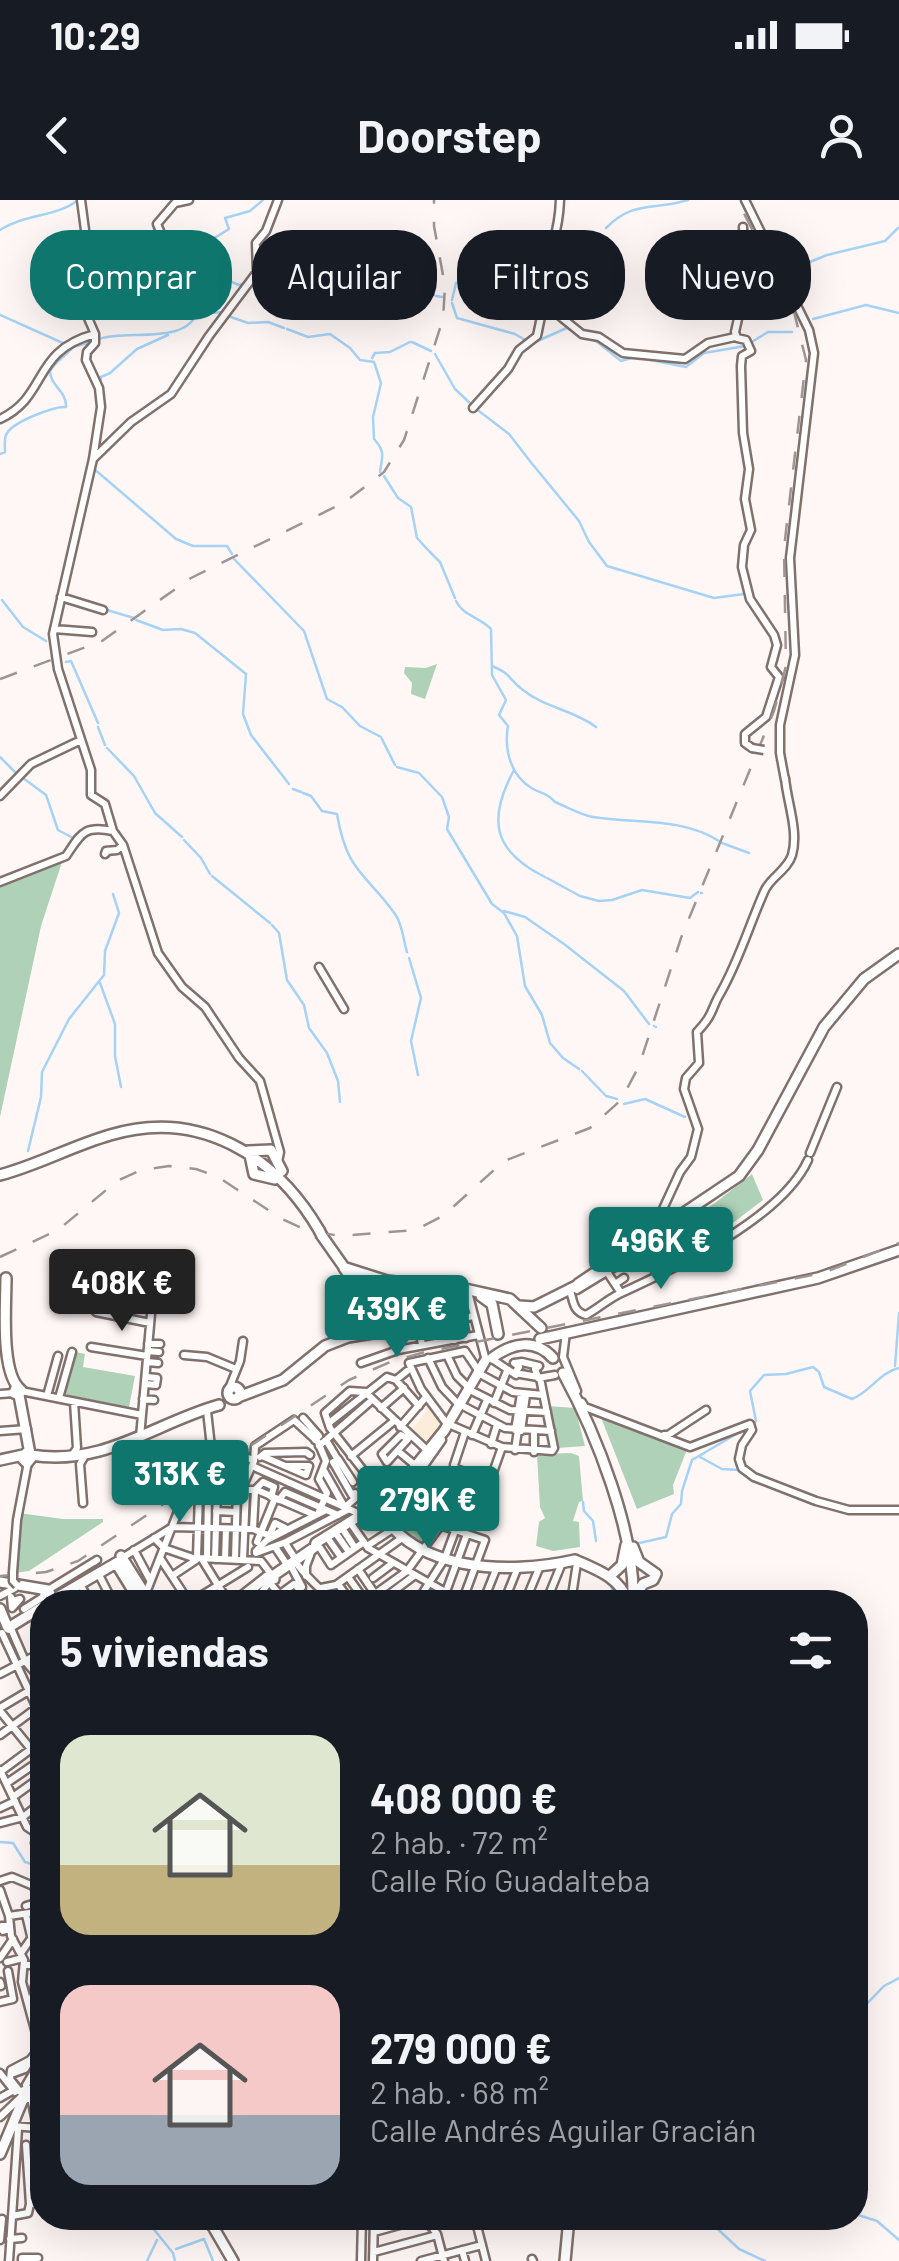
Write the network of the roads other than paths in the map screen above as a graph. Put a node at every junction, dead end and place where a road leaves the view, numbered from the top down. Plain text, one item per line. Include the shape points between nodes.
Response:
1 (81, 200) edge
2 (189, 200) edge
3 (278, 200) edge
4 (560, 200) edge
5 (746, 200) edge
6 (743, 228) dead end
7 (160, 230) edge
8 (556, 230) edge
9 (540, 320) edge
10 (565, 320) edge
11 (736, 337) junction
12 (95, 338) junction
13 (473, 408) dead end
14 (0, 419) edge
15 (93, 459) junction
16 (61, 597) junction
17 (103, 610) dead end
18 (54, 629) junction
19 (92, 632) dead end
20 (81, 740) junction
21 (777, 752) junction
22 (0, 796) edge
23 (114, 831) junction
24 (123, 844) junction
25 (108, 851) dead end
26 (0, 882) edge
27 (899, 955) edge
28 (319, 967) dead end
29 (344, 1009) dead end
30 (838, 1086) dead end
31 (245, 1151) junction
32 (264, 1151) junction
33 (264, 1163) junction
34 (252, 1168) junction
35 (278, 1173) junction
36 (0, 1175) edge
37 (642, 1244) junction
38 (626, 1248) junction
39 (899, 1249) edge
40 (615, 1263) junction
41 (643, 1264) dead end
42 (607, 1272) junction
43 (3, 1278) edge
44 (624, 1278) dead end
45 (615, 1284) junction
46 (573, 1289) junction
47 (385, 1292) junction
48 (451, 1292) junction
49 (621, 1293) junction
50 (504, 1298) junction
51 (3, 1300) edge
52 (415, 1304) junction
53 (404, 1306) junction
54 (519, 1306) junction
55 (538, 1306) junction
56 (494, 1311) junction
57 (96, 1312) dead end
58 (363, 1312) dead end
59 (474, 1316) junction
60 (463, 1318) junction
61 (452, 1320) junction
62 (419, 1325) junction
63 (391, 1330) junction
64 (408, 1331) junction
65 (478, 1335) junction
66 (548, 1335) junction
67 (499, 1337) junction
68 (466, 1338) junction
69 (455, 1340) junction
70 (242, 1341) dead end
71 (422, 1346) junction
72 (510, 1346) junction
73 (91, 1347) dead end
74 (160, 1348) dead end
75 (398, 1350) junction
76 (72, 1352) dead end
77 (148, 1353) junction
78 (447, 1354) junction
79 (184, 1355) dead end
80 (3, 1356) edge
81 (58, 1356) dead end
82 (552, 1356) junction
83 (428, 1358) junction
84 (488, 1358) junction
85 (158, 1363) dead end
86 (361, 1364) dead end
87 (408, 1367) junction
88 (236, 1368) junction
89 (512, 1370) junction
90 (560, 1373) junction
91 (5, 1374) edge
92 (481, 1374) junction
93 (525, 1378) junction
94 (540, 1378) junction
95 (396, 1380) junction
96 (500, 1387) junction
97 (404, 1388) junction
98 (471, 1390) junction
99 (235, 1391) junction
100 (18, 1392) junction
101 (365, 1392) junction
102 (0, 1394) edge
103 (523, 1394) junction
104 (544, 1395) junction
105 (47, 1396) junction
106 (426, 1396) junction
107 (59, 1398) junction
108 (144, 1399) junction
109 (154, 1400) dead end
110 (372, 1400) junction
111 (74, 1401) junction
112 (490, 1402) junction
113 (419, 1406) junction
114 (461, 1406) junction
115 (380, 1408) junction
116 (706, 1410) dead end
117 (207, 1412) junction
118 (521, 1412) junction
119 (547, 1412) junction
120 (142, 1414) junction
121 (480, 1417) junction
122 (397, 1424) junction
123 (497, 1425) junction
124 (28, 1429) junction
125 (453, 1429) junction
126 (518, 1430) junction
127 (0, 1431) edge
128 (551, 1431) junction
129 (534, 1432) junction
130 (334, 1433) junction
131 (663, 1435) junction
132 (140, 1438) junction
133 (408, 1439) junction
134 (326, 1440) junction
135 (317, 1443) junction
136 (304, 1444) dead end
137 (491, 1444) junction
138 (502, 1447) junction
139 (515, 1450) junction
140 (398, 1451) junction
141 (429, 1451) junction
142 (534, 1452) junction
143 (78, 1454) junction
144 (310, 1455) junction
145 (351, 1455) junction
146 (27, 1458) junction
147 (0, 1460) edge
148 (338, 1461) junction
149 (254, 1463) junction
150 (323, 1468) junction
151 (421, 1471) junction
152 (604, 1471) junction
153 (468, 1474) junction
154 (440, 1479) junction
155 (225, 1480) dead end
156 (353, 1482) dead end
157 (610, 1486) junction
158 (208, 1487) junction
159 (464, 1487) junction
160 (238, 1488) junction
161 (255, 1490) junction
162 (435, 1492) junction
163 (275, 1498) junction
164 (325, 1498) junction
165 (306, 1500) junction
166 (454, 1501) dead end
167 (383, 1502) junction
168 (83, 1503) dead end
169 (346, 1506) junction
170 (300, 1508) junction
171 (899, 1510) edge
172 (216, 1511) junction
173 (320, 1511) junction
174 (236, 1512) junction
175 (361, 1514) junction
176 (338, 1515) junction
177 (274, 1521) junction
178 (304, 1521) junction
179 (393, 1523) junction
180 (440, 1525) junction
181 (172, 1527) junction
182 (198, 1528) junction
183 (212, 1528) junction
184 (291, 1528) junction
185 (226, 1529) junction
186 (248, 1530) junction
187 (455, 1530) junction
188 (467, 1534) junction
189 (156, 1536) junction
190 (273, 1537) junction
191 (296, 1538) junction
192 (402, 1538) junction
193 (328, 1540) junction
194 (285, 1543) junction
195 (366, 1544) junction
196 (165, 1546) junction
197 (275, 1547) junction
198 (134, 1550) junction
199 (352, 1550) junction
200 (421, 1552) junction
201 (378, 1554) junction
202 (253, 1557) junction
203 (160, 1558) junction
204 (341, 1558) junction
205 (445, 1558) junction
206 (201, 1559) junction
207 (225, 1559) junction
208 (118, 1561) junction
209 (459, 1561) junction
210 (579, 1562) junction
211 (292, 1563) junction
212 (393, 1563) junction
213 (478, 1563) junction
214 (562, 1563) junction
215 (498, 1566) junction
216 (540, 1566) junction
217 (518, 1567) junction
218 (96, 1568) junction
219 (358, 1569) junction
220 (411, 1573) junction
221 (617, 1575) junction
222 (172, 1576) junction
223 (306, 1577) junction
224 (348, 1577) junction
225 (270, 1578) junction
226 (372, 1578) dead end
227 (151, 1581) junction
228 (13, 1583) edge
229 (80, 1584) junction
230 (338, 1584) junction
231 (431, 1584) junction
232 (218, 1586) junction
233 (321, 1588) joint
234 (46, 1589) joint
235 (71, 1590) edge
236 (83, 1590) edge
237 (107, 1590) edge
238 (134, 1590) edge
239 (135, 1590) edge
240 (146, 1590) edge
241 (182, 1590) edge
242 (211, 1590) edge
243 (222, 1590) edge
244 (249, 1590) edge
245 (262, 1590) edge
246 (277, 1590) edge
247 (302, 1590) edge
248 (342, 1590) edge
249 (357, 1590) edge
250 (372, 1590) edge
251 (388, 1590) edge
252 (426, 1590) edge
253 (441, 1590) edge
254 (447, 1590) edge
255 (467, 1590) edge
256 (488, 1590) edge
257 (509, 1590) edge
258 (530, 1590) edge
259 (551, 1590) edge
260 (573, 1590) edge
261 (624, 1590) edge
262 (632, 1590) edge
263 (638, 1590) edge
264 (0, 1596) edge
265 (30, 1608) edge
266 (0, 1610) edge
267 (30, 1610) edge
268 (26, 1612) junction
269 (3, 1631) edge
270 (20, 1647) junction
271 (10, 1652) junction
272 (30, 1658) edge
273 (25, 1661) junction
274 (16, 1666) junction
275 (30, 1667) edge
276 (0, 1674) edge
277 (29, 1691) joint
278 (0, 1709) edge
279 (30, 1714) edge
280 (13, 1727) junction
281 (0, 1735) edge
282 (30, 1748) edge
283 (30, 1751) edge
284 (30, 1768) edge
285 (0, 1770) edge
286 (7, 1784) junction
287 (30, 1786) edge
288 (14, 1799) junction
289 (0, 1808) edge
290 (30, 1811) edge
291 (23, 1817) junction
292 (0, 1823) edge
293 (30, 1829) edge
294 (0, 1881) edge
295 (30, 1885) edge
296 (0, 1890) edge
297 (30, 1907) edge
298 (25, 1911) junction
299 (30, 1911) edge
300 (9, 1916) junction
301 (4, 1927) edge
302 (30, 1932) edge
303 (13, 1939) junction
304 (30, 1944) edge
305 (24, 1956) junction
306 (30, 1960) edge
307 (6, 1965) edge
308 (22, 1978) junction
309 (0, 1985) edge
310 (30, 2000) edge
311 (0, 2002) edge
312 (28, 2009) junction
313 (30, 2012) edge
314 (30, 2060) joint
315 (14, 2072) dead end
316 (0, 2073) edge
317 (25, 2093) edge
318 (0, 2098) edge
319 (30, 2098) edge
320 (0, 2119) edge
321 (16, 2127) junction
322 (30, 2128) edge
323 (30, 2129) edge
324 (0, 2150) edge
325 (15, 2153) junction
326 (26, 2155) junction
327 (30, 2155) edge
328 (30, 2204) joint
329 (12, 2217) junction
330 (1, 2220) edge
331 (215, 2230) edge
332 (361, 2230) edge
333 (381, 2230) edge
334 (435, 2230) joint
335 (478, 2230) edge
336 (568, 2230) edge
337 (374, 2232) joint
338 (22, 2238) dead end
339 (10, 2239) junction
340 (0, 2240) edge
341 (482, 2245) junction
342 (462, 2250) junction
343 (22, 2256) edge
344 (374, 2257) edge
345 (38, 2258) dead end
346 (443, 2258) edge
347 (10, 2261) edge
348 (234, 2261) edge
349 (360, 2261) edge
350 (421, 2261) edge
351 (465, 2261) edge
352 (486, 2261) edge
353 (565, 2261) edge

1 - 12 street via 85,230 77,293
2 - 7 street via 172,205
3 - 15 street via 256,243 257,272 171,394
4 - 8 street
5 - 21 street via 814,354 790,558 795,662
6 - 11 street via 744,297
9 - 13 street via 537,336
10 - 11 street via 624,354 685,359
11 - 21 street, bridge via 751,350 741,366 751,530 742,567 750,599 774,635 771,668 779,677 766,718 744,736 752,748
12 - 14 street via 72,341 52,357 22,406
12 - 15 street via 86,355 102,398
15 - 16 street
16 - 17 street
16 - 18 street
18 - 19 street
18 - 20 street
20 - 22 street via 32,764
20 - 23 street via 92,798 104,804
21 - 38 street via 794,833 792,856 765,888 714,1013 698,1032 700,1064 684,1089 698,1129 691,1158 662,1211 636,1229
23 - 24 street
23 - 26 street via 85,831 66,856
24 - 25 street
24 - 35 street via 158,953 260,1081 280,1152
27 - 37 main road via 875,969 815,1040 750,1164
28 - 29 street
30 - 49 street via 791,1184 706,1252
31 - 32 main road
31 - 33 main road
31 - 34 main road
31 - 36 main road via 207,1134 147,1128
32 - 33 main road
32 - 35 main road via 274,1152
33 - 34 main road
33 - 47 main road via 291,1188 344,1268
34 - 35 main road via 257,1176
37 - 38 main road
37 - 40 main road
38 - 40 main road
38 - 46 main road
39 - 66 main road via 773,1288
40 - 46 main road
41 - 42 street via 636,1254
42 - 45 street
42 - 46 street
43 - 51 main road
44 - 45 street
45 - 49 street
46 - 49 street via 571,1300 586,1315
46 - 55 main road
47 - 48 main road
47 - 53 street
47 - 58 street
47 - 63 main road
48 - 50 main road
48 - 52 street
48 - 56 main road via 484,1297
48 - 59 street via 469,1296
48 - 60 street
48 - 61 street
50 - 54 main road
50 - 56 main road
51 - 80 main road
52 - 53 street
52 - 62 street
53 - 64 street
54 - 55 main road
54 - 66 main road
55 - 66 main road via 534,1313
56 - 67 main road
57 - 77 street via 151,1319
59 - 60 street
59 - 65 street
60 - 61 street
60 - 68 street
61 - 62 street
61 - 69 street
62 - 64 street
62 - 71 street
63 - 64 street
63 - 75 street
63 - 99 main road via 348,1337 325,1346 283,1380
65 - 68 street
65 - 84 street
66 - 72 main road
66 - 82 main road
66 - 82 main road via 543,1348
66 - 131 street via 585,1408
67 - 72 main road
67 - 84 main road
68 - 69 street
69 - 71 street
70 - 88 street
71 - 75 street
72 - 84 main road
73 - 77 street
74 - 77 street
75 - 86 street
76 - 107 street
77 - 85 street
77 - 108 street
78 - 83 street
78 - 92 street via 465,1351
78 - 98 street
79 - 88 street
80 - 91 main road
81 - 105 street
82 - 90 main road
83 - 87 street
83 - 114 street
84 - 89 street
84 - 92 main road
87 - 95 street
87 - 106 street
88 - 99 street
89 - 89 street via 538,1377 539,1366 514,1363 519,1367
89 - 93 street
89 - 96 street
90 - 94 street
90 - 152 main road
91 - 100 main road
92 - 96 street
92 - 98 main road
93 - 94 street
93 - 103 street
94 - 104 street
95 - 97 street
95 - 101 street via 384,1378
96 - 103 street
96 - 112 street
97 - 113 street
97 - 115 street
98 - 112 street
98 - 114 main road
99 - 117 main road
100 - 102 street
100 - 105 street
100 - 124 main road
101 - 110 street
101 - 130 street via 350,1392 325,1413
103 - 104 street
103 - 118 street
104 - 119 street
105 - 107 street
106 - 113 street
106 - 125 street
107 - 111 street
108 - 109 street
108 - 120 street
110 - 115 street
110 - 130 street
111 - 120 street
111 - 143 street
112 - 118 street
112 - 121 street
113 - 122 street
114 - 121 street
114 - 125 main road
115 - 122 street
116 - 131 street
117 - 132 main road
117 - 158 street
118 - 119 street
118 - 126 street
119 - 128 street
120 - 132 street
121 - 123 street
121 - 125 street
122 - 141 street
122 - 145 street
123 - 126 street
123 - 137 street
124 - 127 street
124 - 146 main road
125 - 137 street
125 - 141 main road
125 - 151 street
125 - 153 street via 454,1465
125 - 167 main road
126 - 129 street
126 - 139 street
128 - 129 street
128 - 142 street via 554,1450
129 - 142 street
130 - 134 street
130 - 145 street
131 - 171 street via 695,1447 746,1424 752,1427 739,1459 754,1477 849,1510
132 - 143 main road
133 - 140 street
133 - 140 street via 399,1434 382,1459 389,1462
133 - 141 street
134 - 135 street
134 - 148 street
135 - 149 street via 319,1436 294,1420 256,1446
135 - 150 street
136 - 144 street
137 - 138 street
138 - 139 street
138 - 153 street via 490,1481
139 - 142 street
140 - 151 street
141 - 151 main road
143 - 146 main road
143 - 168 street
144 - 149 street via 265,1453
144 - 149 street via 306,1476
145 - 148 street
145 - 167 street
146 - 147 main road
146 - 228 street via 12,1527
148 - 150 street
148 - 156 street
148 - 169 street via 352,1496 358,1496
149 - 158 street via 242,1456 230,1462
149 - 160 street
149 - 164 street
150 - 164 street
150 - 169 street
151 - 154 street
151 - 167 main road
152 - 157 main road
152 - 221 main road via 626,1545
153 - 159 street
154 - 159 street
154 - 162 street
155 - 160 street
157 - 262 main road via 631,1556
157 - 263 main road via 645,1575
158 - 160 street
158 - 172 street
158 - 181 street
158 - 182 street
158 - 183 street
159 - 180 street
160 - 161 street
160 - 174 street
160 - 186 street
161 - 163 street
161 - 186 street
162 - 166 street
162 - 179 street
163 - 165 street via 285,1492
163 - 170 street
163 - 177 street
164 - 169 street
164 - 173 street
165 - 170 street
165 - 173 street
167 - 175 main road
167 - 179 main road
167 - 193 main road
169 - 175 street
169 - 176 street
170 - 173 street
170 - 178 street via 292,1516
172 - 174 street
172 - 183 street
173 - 176 street
173 - 178 street
174 - 186 street
175 - 193 main road
176 - 191 street
177 - 184 street
177 - 186 street
178 - 184 street
179 - 192 main road
179 - 195 street
180 - 187 street
180 - 200 street
181 - 182 street
181 - 189 street
181 - 196 street
182 - 183 street
182 - 206 street
183 - 185 street
183 - 206 street
184 - 190 street
184 - 191 street
185 - 186 street
185 - 207 street
186 - 190 street
186 - 202 street
186 - 202 street
187 - 188 street
187 - 205 street
188 - 209 street
188 - 213 street via 485,1540
189 - 196 street
189 - 198 street
190 - 202 street
191 - 194 street
192 - 200 main road
192 - 201 street
193 - 195 street
193 - 199 street
193 - 204 street
193 - 204 street via 331,1565
193 - 211 main road
193 - 223 street via 306,1566
194 - 197 street
194 - 211 street
195 - 199 street
195 - 201 street
196 - 203 street
196 - 206 street
197 - 202 street
197 - 211 street
198 - 208 street
198 - 227 street
199 - 204 street
200 - 205 main road
200 - 220 street
201 - 212 street
201 - 219 street
202 - 206 street
202 - 207 street
202 - 225 street
202 - 232 street
203 - 222 street
203 - 227 street
205 - 209 main road
205 - 231 street
206 - 207 street
206 - 222 street
206 - 232 street
208 - 218 main road
208 - 238 main road
208 - 239 main road
209 - 213 main road
209 - 254 street
210 - 214 main road
210 - 221 main road
210 - 260 street
211 - 223 street
211 - 225 main road
211 - 247 street
212 - 220 street
212 - 226 street
213 - 215 main road
213 - 255 street
214 - 216 main road
214 - 259 street
215 - 217 main road
215 - 256 street
216 - 217 main road
216 - 258 street
217 - 257 street
218 - 229 main road
218 - 234 street
218 - 237 street
219 - 224 street
219 - 250 street
220 - 231 street
220 - 251 street
221 - 261 main road
222 - 241 street
223 - 233 street
224 - 230 street
224 - 249 street
225 - 244 main road
225 - 245 street
225 - 246 street
227 - 240 street
228 - 234 main road
228 - 264 street
228 - 268 street
229 - 235 main road
229 - 236 street
230 - 233 street
230 - 248 street
231 - 252 street
231 - 253 street
232 - 242 street
232 - 243 street
265 - 268 street
266 - 269 main road
267 - 268 main road
268 - 269 main road
269 - 270 street
269 - 271 street
270 - 271 street
270 - 273 street
271 - 274 street
272 - 273 street
273 - 274 street
273 - 275 street
274 - 276 street
274 - 277 street
277 - 278 street
278 - 280 street
279 - 280 street
280 - 281 street
280 - 282 street
283 - 285 street
284 - 286 street
285 - 286 street
286 - 288 street
287 - 288 street
288 - 289 street
288 - 291 street
290 - 291 street
291 - 292 street
291 - 293 street
294 - 295 street via 12,1877
296 - 300 street
297 - 298 street
298 - 299 street
298 - 300 street
298 - 302 street
300 - 301 street
301 - 303 street
303 - 305 street
303 - 307 street
304 - 305 street
305 - 306 street
305 - 307 street
305 - 308 street
307 - 308 street
307 - 309 street
307 - 311 street via 13,1999
308 - 312 street
310 - 312 street
312 - 313 street
314 - 315 street
314 - 317 street via 10,2070
316 - 317 street
317 - 318 street
317 - 320 street
317 - 321 main road
319 - 321 street
320 - 321 street
321 - 322 street
321 - 323 street
321 - 324 main road
321 - 325 street
321 - 326 street
324 - 325 street
325 - 326 street
325 - 329 street
326 - 327 street
326 - 328 street
328 - 329 street via 28,2213
329 - 330 street
329 - 339 street
330 - 340 street
331 - 348 main road
332 - 349 street
333 - 337 street
334 - 344 street
334 - 346 street
335 - 341 street
336 - 353 main road
337 - 344 street
338 - 339 street
339 - 347 street
341 - 342 street
341 - 352 street
342 - 346 street
342 - 351 street
343 - 345 street
346 - 350 street

